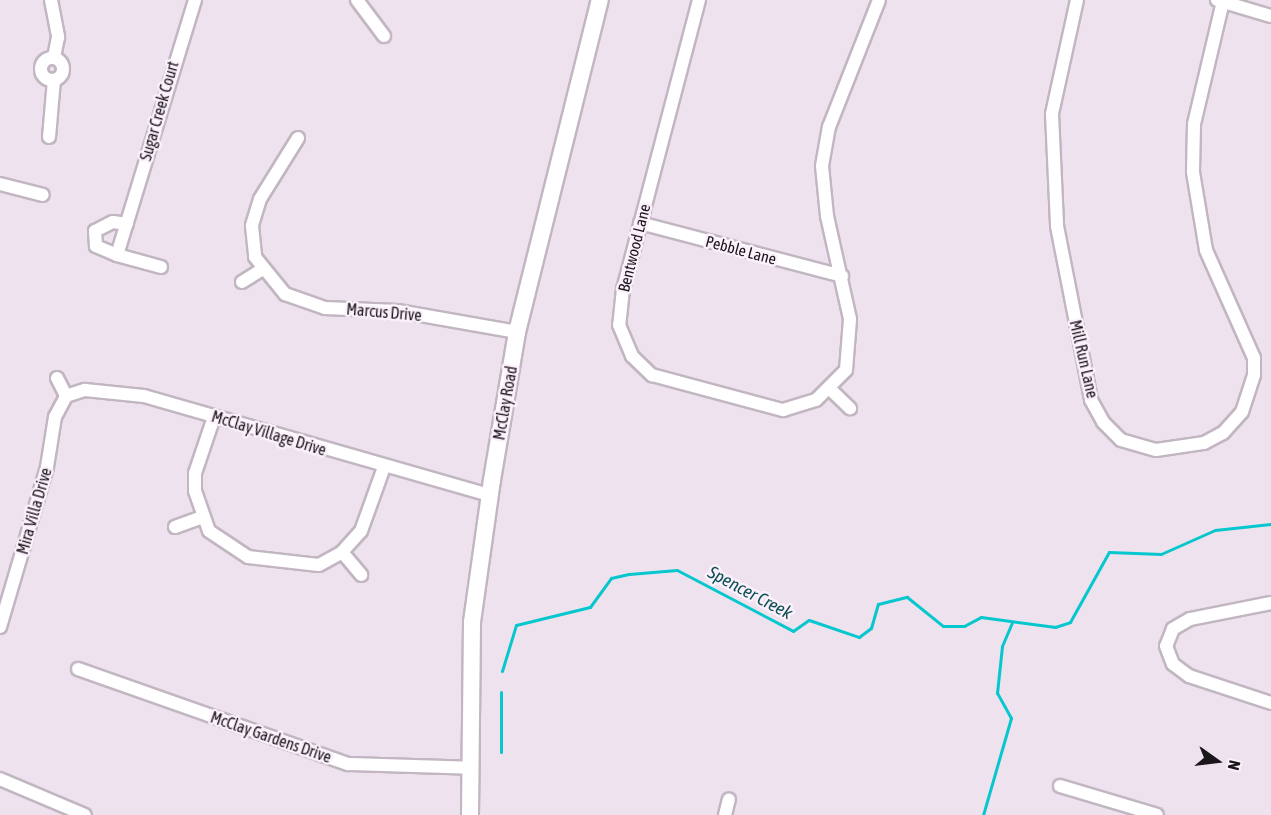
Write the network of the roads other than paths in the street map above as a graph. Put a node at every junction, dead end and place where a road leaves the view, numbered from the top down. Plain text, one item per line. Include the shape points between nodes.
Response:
1 (51, 0) edge
2 (195, 0) edge
3 (357, 0) edge
4 (600, 0) edge
5 (699, 0) edge
6 (879, 0) edge
7 (1077, 0) edge
8 (1220, 1) edge
9 (1271, 16) edge
10 (384, 36) dead end
11 (49, 137) dead end
12 (298, 138) dead end
13 (0, 184) edge
14 (43, 195) dead end
15 (640, 223) junction
16 (127, 224) junction
17 (117, 255) junction
18 (161, 267) dead end
19 (263, 269) junction
20 (842, 276) junction
21 (242, 282) dead end
22 (517, 332) junction
23 (57, 378) dead end
24 (830, 389) junction
25 (66, 396) junction
26 (850, 408) dead end
27 (214, 417) junction
28 (384, 468) junction
29 (489, 495) junction
30 (202, 517) junction
31 (175, 527) dead end
32 (342, 552) junction
33 (361, 575) dead end
34 (1271, 603) edge
35 (1, 622) edge
36 (78, 669) dead end
37 (1271, 703) edge
38 (472, 768) junction
39 (0, 779) edge
40 (1060, 786) dead end
41 (729, 799) dead end
42 (1124, 810) edge
43 (85, 815) edge
44 (470, 815) edge
45 (725, 815) edge
46 (1157, 815) edge

1 - 11 street via 58,37 54,58 63,69 54,80
2 - 16 street, Sugar Creek Court
3 - 10 street
4 - 22 main road, McClay Road
5 - 15 street, Bentwood Lane
6 - 20 street, Bentwood Lane via 829,127 822,166 827,216
7 - 8 street, Mill Run Lane via 1052,114 1057,226 1091,400 1103,422 1121,440 1156,450 1192,446 1223,433 1242,412 1254,375 1254,358 1206,250 1193,171 1194,124
8 - 9 street
12 - 19 street, Marcus Drive via 261,199 252,226 255,257
13 - 14 street
15 - 20 street, Pebble Lane
15 - 24 street, Bentwood Lane via 622,289 620,325 632,356 652,375 783,410 802,406
16 - 17 street, Sugar Creek Court
16 - 17 street via 113,222 95,231 96,246
17 - 18 street
19 - 21 street
19 - 22 street, Marcus Drive via 298,301
20 - 24 street, Bentwood Lane via 852,343 846,370
22 - 29 main road, McClay Road
23 - 25 street
24 - 26 street
25 - 27 street, McClay Village Drive via 85,390 127,393
25 - 35 street, Mira Villa Drive via 55,417 47,467
27 - 28 street, McClay Village Drive
27 - 30 street via 195,473
28 - 29 street, McClay Village Drive
28 - 32 street via 361,531
29 - 38 main road, McClay Road via 472,622
30 - 31 street
30 - 32 street via 226,546 268,563 319,565
32 - 33 street
34 - 37 street via 1190,619 1173,629 1166,646 1173,664 1189,676
36 - 38 street, McClay Gardens Drive via 348,764
38 - 44 main road, McClay Road
39 - 43 street
40 - 42 street
41 - 45 street
42 - 46 street

